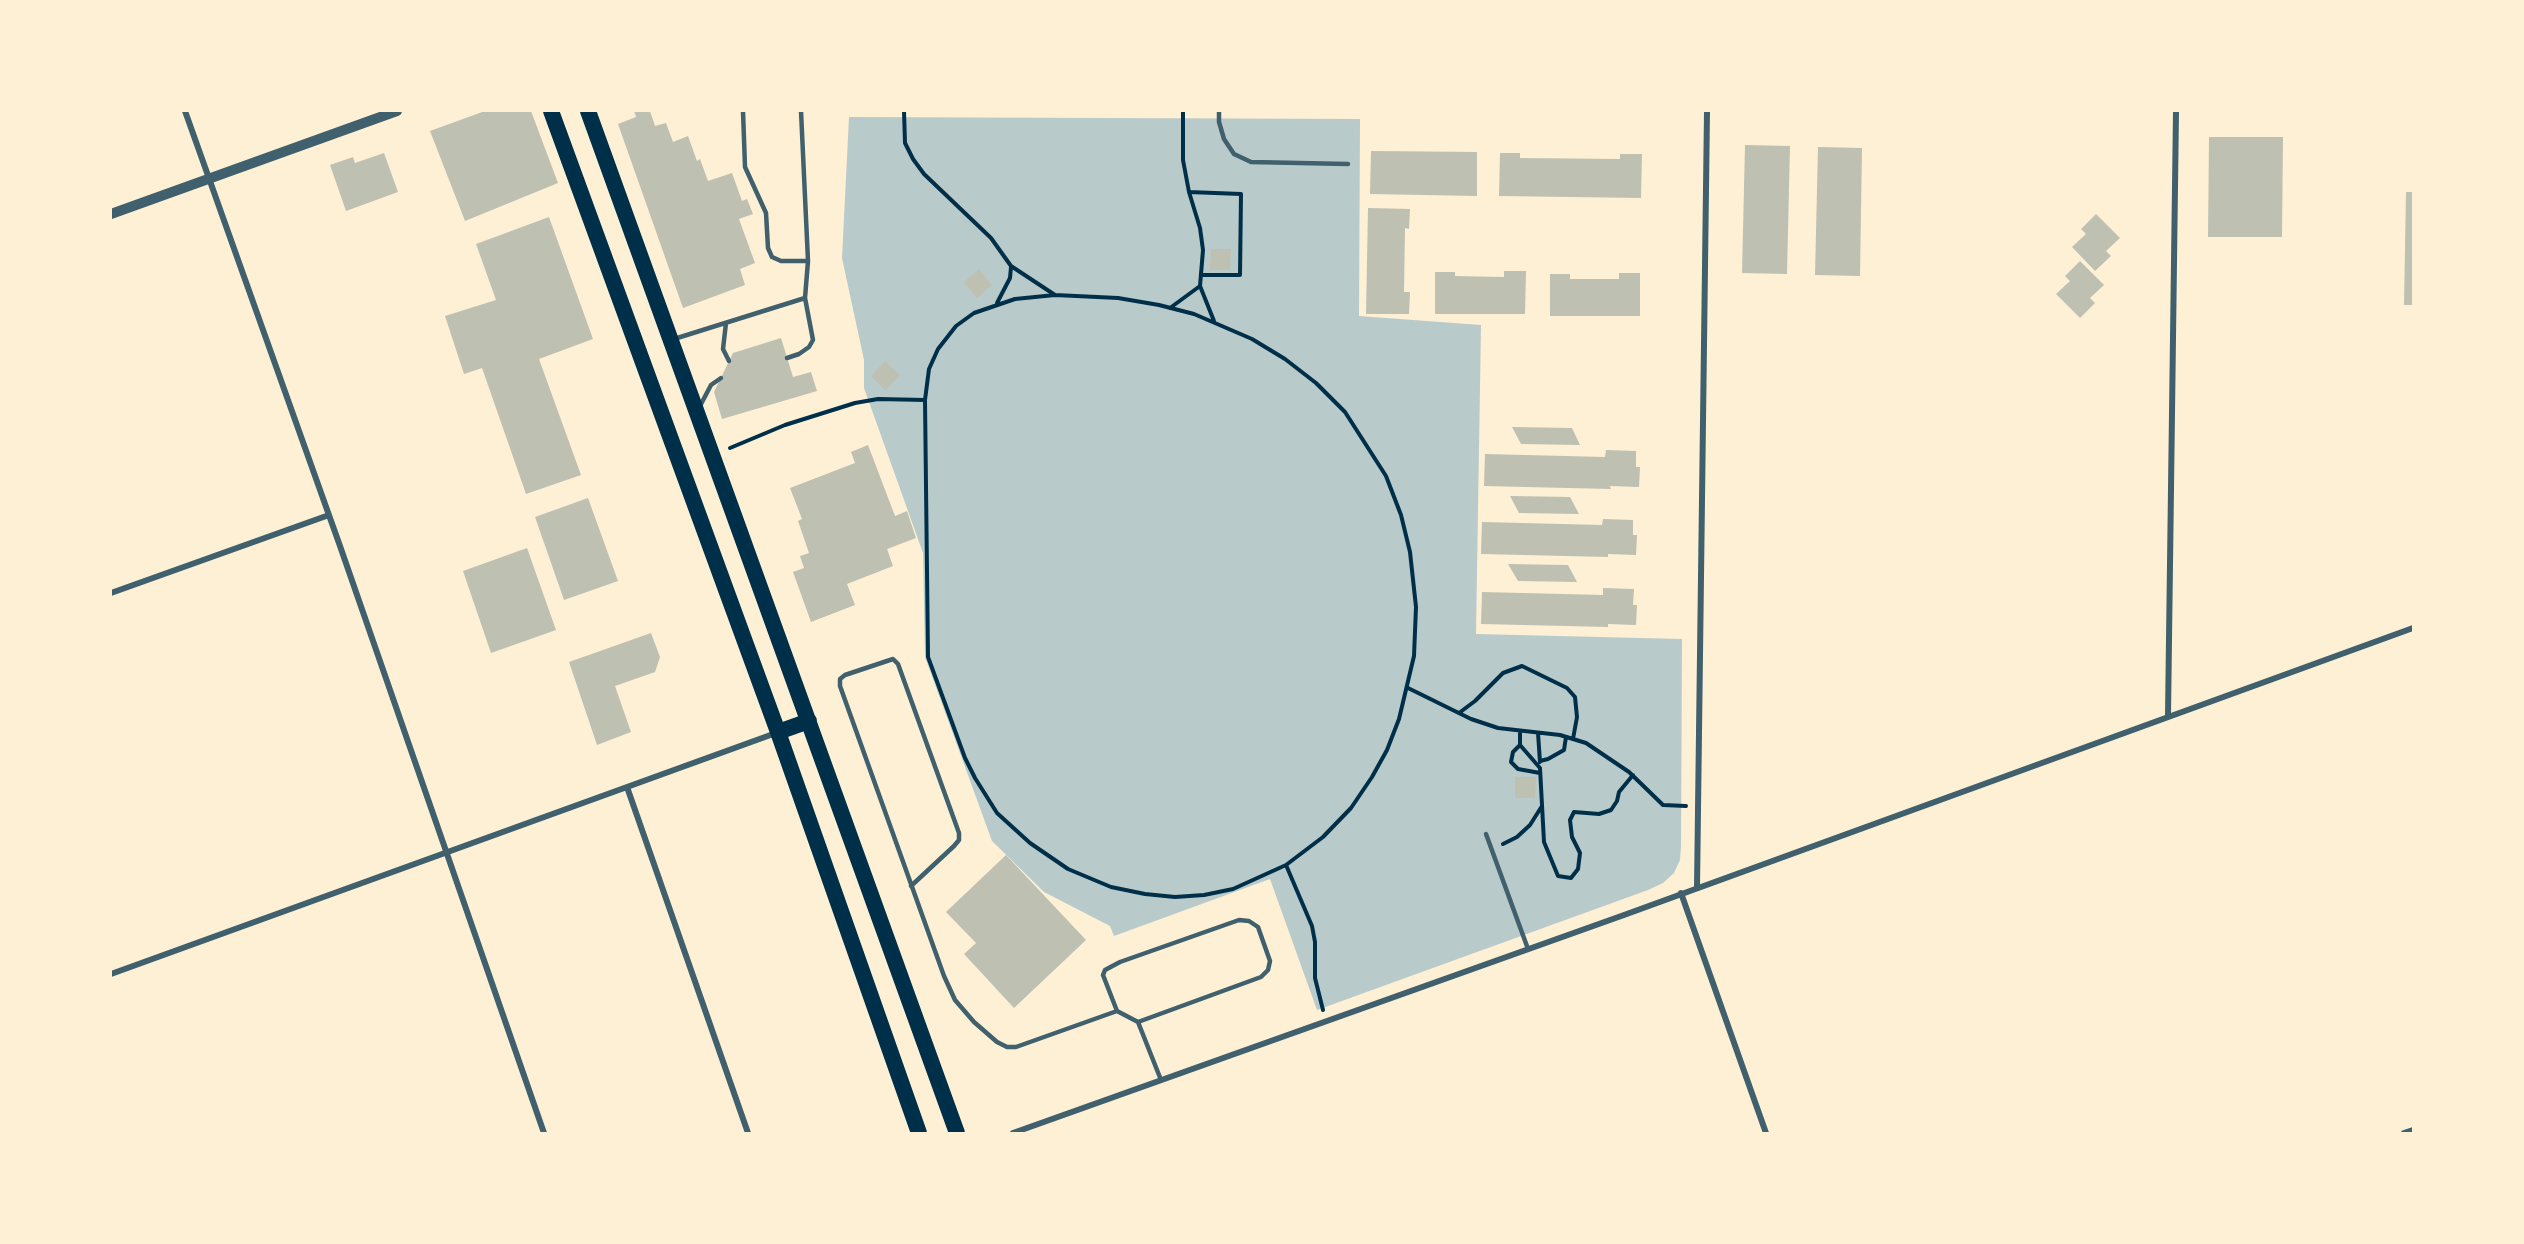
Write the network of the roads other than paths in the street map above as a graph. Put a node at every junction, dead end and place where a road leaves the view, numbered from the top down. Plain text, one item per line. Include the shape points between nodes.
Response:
1 (185, 111) edge
2 (397, 111) edge
3 (551, 111) edge
4 (588, 111) edge
5 (743, 111) edge
6 (801, 111) edge
7 (1219, 111) edge
8 (1707, 111) edge
9 (2176, 111) edge
10 (1348, 164) dead end
11 (210, 179) junction
12 (111, 214) edge
13 (808, 261) junction
14 (805, 298) junction
15 (726, 323) junction
16 (671, 340) junction
17 (787, 358) dead end
18 (729, 361) dead end
19 (721, 378) dead end
20 (697, 412) junction
21 (329, 515) junction
22 (111, 593) edge
23 (2413, 628) edge
24 (2169, 716) junction
25 (809, 721) junction
26 (778, 732) junction
27 (627, 787) junction
28 (1486, 834) dead end
29 (448, 852) junction
30 (911, 886) junction
31 (1698, 887) junction
32 (1681, 893) junction
33 (1528, 949) junction
34 (111, 974) edge
35 (1117, 1011) junction
36 (1138, 1022) junction
37 (1161, 1080) junction
38 (2413, 1130) edge
39 (544, 1133) edge
40 (748, 1133) edge
41 (919, 1133) edge
42 (957, 1133) edge
43 (1013, 1133) edge
44 (1766, 1133) edge
45 (2404, 1133) edge

1 - 11 street
2 - 11 street
3 - 26 highway
4 - 16 highway
5 - 13 lane via 745,167 766,213 768,248 772,257 781,261
6 - 13 lane
7 - 10 lane via 1224,139 1234,153 1251,162
8 - 31 street
9 - 24 street
11 - 12 street
11 - 21 street
13 - 14 lane
14 - 15 lane
14 - 17 lane via 813,340 799,354
15 - 16 lane
15 - 18 lane via 723,349
16 - 20 highway
19 - 20 lane via 711,385
20 - 25 highway
21 - 22 street
21 - 29 street
23 - 24 street
24 - 31 street
25 - 26 highway
25 - 42 highway
26 - 27 street
26 - 41 highway
27 - 29 street
27 - 40 street
28 - 33 lane
29 - 34 street
29 - 39 street
30 - 30 lane via 840,686 845,675 893,659 959,833 954,846
30 - 35 lane via 955,1000 997,1042 1016,1047
31 - 32 street
32 - 33 street
32 - 44 street
33 - 37 street
35 - 36 lane
35 - 36 lane via 1103,975 1109,967 1239,920 1258,927 1270,961 1261,977
36 - 37 lane
37 - 43 street
38 - 45 street

